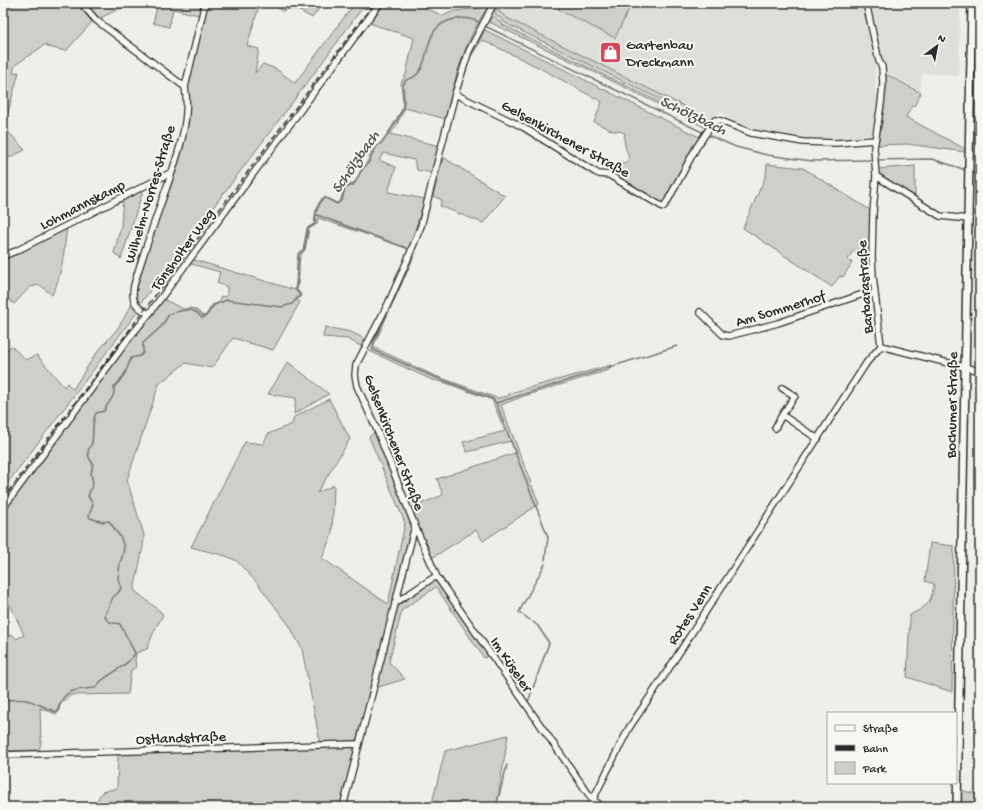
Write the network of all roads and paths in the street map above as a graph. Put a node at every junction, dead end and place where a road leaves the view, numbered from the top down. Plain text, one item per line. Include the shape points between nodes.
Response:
1 (81, 3) edge
2 (205, 3) edge
3 (380, 3) edge
4 (494, 3) edge
5 (866, 3) edge
6 (972, 3) edge
7 (185, 87) junction
8 (455, 94) junction
9 (875, 140) junction
10 (172, 172) junction
11 (876, 176) junction
12 (969, 220) junction
13 (3, 256) edge
14 (876, 294) junction
15 (700, 312) dead end
16 (149, 314) junction
17 (881, 346) junction
18 (965, 367) junction
19 (980, 370) edge
20 (782, 388) dead end
21 (782, 415) junction
22 (775, 428) dead end
23 (818, 439) junction
24 (3, 508) edge
25 (415, 526) junction
26 (437, 577) junction
27 (395, 603) junction
28 (359, 745) junction
29 (3, 755) edge
30 (592, 799) junction
31 (980, 800) edge
32 (343, 807) edge
33 (589, 807) edge
34 (603, 807) edge
35 (957, 807) edge
36 (976, 807) edge

1 - 7 street via 96,20
2 - 7 street, Wilhelm-Norres-Straße
3 - 16 street, Tönsholter Weg
4 - 8 street, Gelsenkirchener Straße via 469,51
5 - 9 street, Barbarastraße via 882,67 881,104
6 - 12 main road, Bochumer Straße
7 - 10 street, Wilhelm-Norres-Straße via 187,99 183,130
8 - 9 street, Gelsenkirchener Straße via 523,127 595,172 609,174 662,207 715,120 751,133 803,142
8 - 25 street, Gelsenkirchener Straße via 421,226 388,304 356,365 355,375 357,386
9 - 11 street, Barbarastraße
10 - 13 street, Lohmannskamp
10 - 16 street, Wilhelm-Norres-Straße via 132,296 135,305
11 - 12 street via 940,216
11 - 14 street, Barbarastraße via 872,257
12 - 18 main road, Bochumer Straße
14 - 15 street, Am Sommerhof via 860,295 778,323 729,336 723,335
14 - 17 street, Barbarastraße
16 - 24 street, Tönsholter Weg
17 - 18 street, Barbarastraße
17 - 23 street, Rotes Venn via 867,362
18 - 19 street, Barbarastraße
18 - 35 main road, Bochumer Straße
20 - 21 street via 795,396
21 - 22 street
21 - 23 street
23 - 30 street, Rotes Venn via 629,728
25 - 26 street, Im Küseler
25 - 27 street, Gelsenkirchener Straße
26 - 27 street
26 - 30 street, Im Küseler
27 - 28 street, Gelsenkirchener Straße
28 - 29 street, Ostlandstraße
28 - 32 street, Gelsenkirchener Straße
30 - 33 street, Rotes Venn
30 - 34 street, Im Küseler
31 - 36 street

